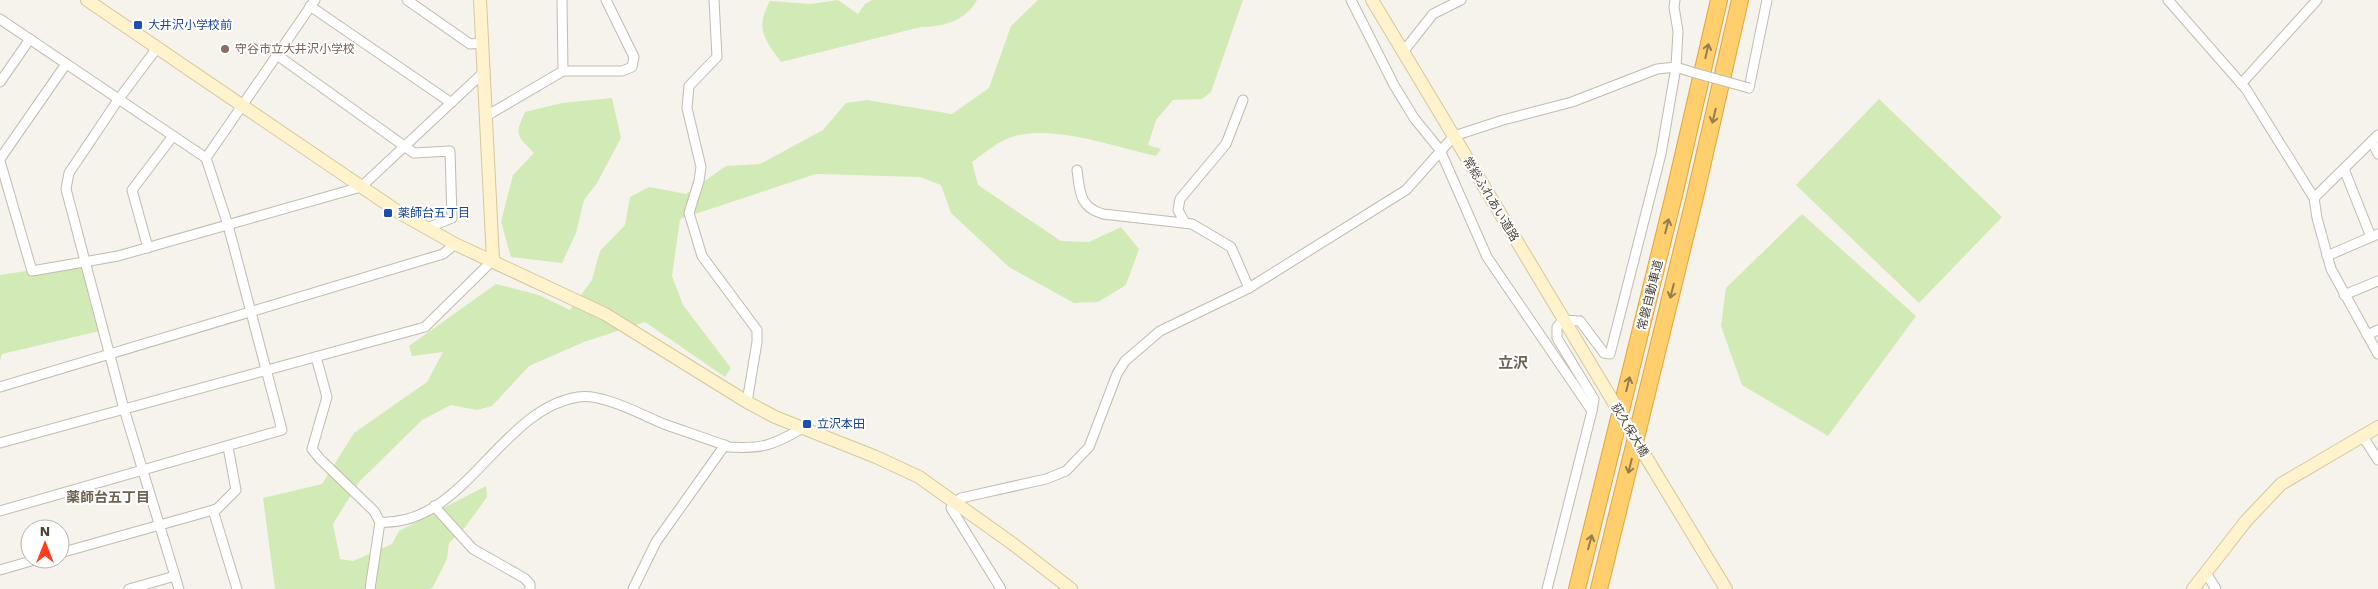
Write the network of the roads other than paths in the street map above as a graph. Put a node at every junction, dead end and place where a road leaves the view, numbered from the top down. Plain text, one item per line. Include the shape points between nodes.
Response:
1 (87, 0) edge
2 (408, 0) edge
3 (480, 0) edge
4 (562, 0) edge
5 (606, 0) edge
6 (714, 0) edge
7 (1351, 0) edge
8 (1372, 0) edge
9 (1461, 0) edge
10 (1675, 0) edge
11 (1719, 0) edge
12 (1740, 0) edge
13 (1767, 0) edge
14 (2168, 0) edge
15 (2317, 0) edge
16 (312, 3) edge
17 (0, 19) edge
18 (30, 39) junction
19 (483, 43) junction
20 (157, 48) junction
21 (1403, 52) junction
22 (277, 55) junction
23 (66, 64) junction
24 (1676, 67) junction
25 (563, 71) junction
26 (485, 72) junction
27 (0, 82) edge
28 (2241, 84) junction
29 (118, 100) junction
30 (1243, 100) dead end
31 (450, 102) junction
32 (242, 106) junction
33 (488, 116) junction
34 (174, 136) junction
35 (1454, 136) junction
36 (2375, 138) edge
37 (406, 147) junction
38 (1440, 150) junction
39 (2378, 154) edge
40 (206, 158) junction
41 (0, 160) edge
42 (2344, 169) junction
43 (1077, 170) dead end
44 (361, 187) junction
45 (2314, 198) junction
46 (1185, 223) junction
47 (228, 225) junction
48 (429, 230) junction
49 (2375, 236) edge
50 (455, 244) junction
51 (148, 248) junction
52 (2327, 256) junction
53 (493, 260) junction
54 (86, 262) junction
55 (2378, 281) edge
56 (1249, 288) junction
57 (2344, 295) junction
58 (251, 313) junction
59 (1563, 320) junction
60 (2378, 330) edge
61 (2367, 335) junction
62 (111, 354) junction
63 (2378, 354) edge
64 (316, 357) junction
65 (267, 370) junction
66 (0, 387) edge
67 (1611, 398) joint
68 (747, 402) junction
69 (124, 410) junction
70 (1592, 411) junction
71 (2378, 427) edge
72 (801, 429) junction
73 (2362, 435) junction
74 (0, 444) edge
75 (725, 446) junction
76 (228, 447) junction
77 (2378, 460) edge
78 (142, 471) junction
79 (955, 503) junction
80 (434, 506) junction
81 (213, 510) junction
82 (0, 511) edge
83 (380, 522) junction
84 (159, 524) junction
85 (70, 550) edge
86 (20, 564) edge
87 (0, 570) edge
88 (2206, 573) junction
89 (175, 576) junction
90 (129, 589) edge
91 (179, 589) edge
92 (237, 589) edge
93 (370, 589) edge
94 (530, 589) edge
95 (633, 589) edge
96 (1002, 589) edge
97 (1071, 589) edge
98 (1547, 589) edge
99 (1577, 589) edge
100 (1599, 589) edge
101 (1726, 589) edge
102 (2193, 589) edge
103 (2216, 589) edge

1 - 20 street
2 - 19 street via 470,44
3 - 19 street
4 - 25 street
5 - 25 street via 634,57 632,67 622,71
6 - 68 street via 717,57 689,86 687,108 701,167 689,214 702,256 758,330
7 - 38 street via 1394,85 1414,118
8 - 21 street, 常総ふれあい道路
9 - 21 street via 1433,14
10 - 24 street via 1678,31
99 -> 11 highway, 常磐自動車道
12 -> 100 highway, 常磐自動車道
13 - 24 street, bridge via 1749,88
14 - 28 street
15 - 28 street
16 - 22 street
16 - 31 street
17 - 18 street
18 - 23 street
18 - 27 street
19 - 26 street
20 - 29 street
20 - 32 street
21 - 35 street, 常総ふれあい道路
22 - 32 street
22 - 37 street
23 - 29 street
23 - 41 street
24 - 35 street via 1657,69 1572,102
24 - 59 street via 1661,154 1610,354 1604,353 1580,320
25 - 33 street
26 - 31 street
26 - 33 street
28 - 45 street
29 - 34 street
29 - 54 street via 69,173 66,189
30 - 46 street via 1226,144 1180,199 1178,210
31 - 37 street
32 - 40 street
32 - 44 street
33 - 53 street
34 - 40 street
34 - 51 street via 132,190
35 - 38 street
35 - 59 street, 常総ふれあい道路
36 - 39 street
36 - 42 street
37 - 44 street
37 - 48 street via 414,153 450,151 452,218
38 - 56 street via 1406,190
38 - 70 street via 1487,257
40 - 47 street
41 - 54 street via 32,271
42 - 45 street
42 - 49 street
43 - 46 street via 1082,196 1091,211
44 - 47 street
44 - 48 street
45 - 52 street
46 - 56 street via 1232,247
47 - 51 street
47 - 58 street
48 - 50 street
49 - 52 street
50 - 53 street
50 - 58 street via 443,254
51 - 54 street
52 - 57 street
53 - 64 street via 425,327
53 - 68 street via 605,314
54 - 62 street
55 - 57 street
56 - 79 street via 1160,331 1125,361 1089,447 1066,472 961,498
57 - 61 street
58 - 62 street
58 - 65 street
59 - 67 street, 常総ふれあい道路
59 - 70 street via 1557,326 1557,338 1594,399
60 - 61 street
61 - 63 street
62 - 66 street
62 - 69 street
64 - 65 street
64 - 83 street via 327,397 312,449 374,511
65 - 69 street
65 - 76 street via 282,430
67 - 101 street, 荻久保大橋, bridge
68 - 72 street
69 - 74 street
69 - 78 street
70 - 98 street
71 - 73 street
72 - 75 street via 774,445 751,448
72 - 79 street via 919,477
73 - 77 street
73 - 88 street via 2281,484 2246,521
75 - 80 street via 604,400 578,396 548,408 516,432 453,495
75 - 95 street via 656,542
76 - 78 street
76 - 81 street via 236,490
78 - 82 street
78 - 84 street
79 - 96 street via 951,508
79 - 97 street
80 - 83 street via 393,522
80 - 94 street via 473,549 524,578
81 - 84 street
81 - 92 street
83 - 93 street
84 - 85 street
84 - 89 street
86 - 87 street
88 - 102 street
88 - 103 street
89 - 90 street
89 - 91 street

